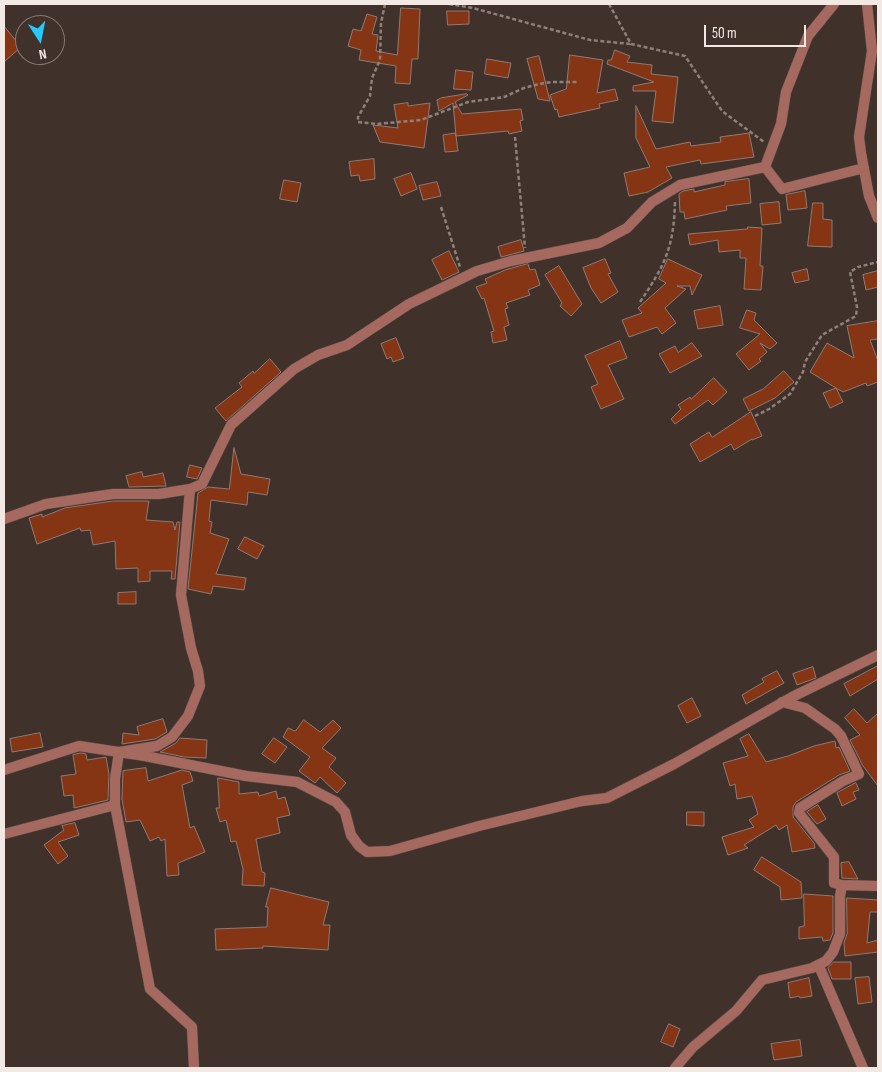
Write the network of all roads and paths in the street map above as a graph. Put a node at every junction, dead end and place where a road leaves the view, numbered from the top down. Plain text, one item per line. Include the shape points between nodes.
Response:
1 (385, 4) edge
2 (449, 4) edge
3 (609, 4) edge
4 (834, 4) edge
5 (867, 4) edge
6 (631, 44) junction
7 (579, 82) dead end
8 (515, 137) dead end
9 (773, 149) junction
10 (765, 167) junction
11 (864, 168) junction
12 (676, 188) junction
13 (441, 207) dead end
14 (878, 218) edge
15 (526, 258) junction
16 (878, 262) edge
17 (463, 278) junction
18 (640, 302) dead end
19 (755, 416) dead end
20 (190, 489) junction
21 (4, 519) edge
22 (878, 655) edge
23 (782, 702) junction
24 (120, 752) junction
25 (4, 770) edge
26 (115, 805) junction
27 (4, 834) edge
28 (842, 885) junction
29 (878, 886) edge
30 (819, 966) junction
31 (194, 1068) edge
32 (676, 1068) edge
33 (863, 1068) edge

1 - 7 path via 380,60 372,78 370,96 358,122 377,124 421,120 468,102 504,97 539,84
2 - 6 path via 590,40
3 - 6 path
4 - 9 street via 808,36 786,92
5 - 11 street via 872,51 860,138
6 - 9 path via 685,56 722,111
8 - 15 path
9 - 10 street
10 - 11 street via 782,189
10 - 12 street
11 - 14 street
12 - 15 street via 652,202 627,228 599,244
12 - 18 path via 670,246 663,265
13 - 17 path
15 - 17 street
16 - 19 path via 850,272 858,308 856,316 822,335 790,394
17 - 20 street via 408,304 347,344 294,369 231,425 202,484
20 - 21 street via 159,494 113,494 46,504
20 - 24 street via 181,595 200,686 188,716 172,737 157,746
22 - 23 street
23 - 24 street via 607,798 582,801 384,852 367,852 359,846 351,835 345,812 336,802 297,782 246,776
23 - 28 street via 805,708 835,729 859,774 800,808 799,812 834,857 834,883
24 - 25 street via 79,746
24 - 26 street
26 - 27 street
26 - 31 street via 150,989 192,1027
28 - 29 street
28 - 30 street via 840,934 833,952
30 - 32 street via 762,980 736,1011 693,1048
30 - 33 street

